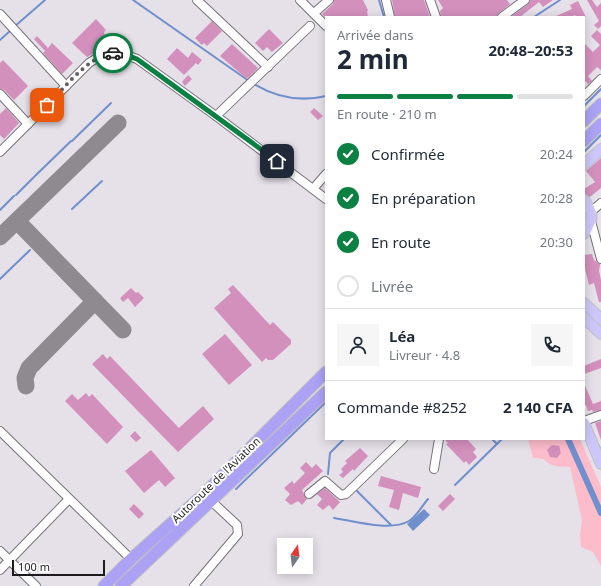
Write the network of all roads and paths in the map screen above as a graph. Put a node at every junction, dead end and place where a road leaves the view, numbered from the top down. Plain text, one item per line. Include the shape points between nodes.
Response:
1 (197, 0) edge
2 (300, 0) edge
3 (329, 0) edge
4 (386, 0) edge
5 (430, 0) edge
6 (525, 0) edge
7 (314, 13) junction
8 (0, 14) edge
9 (390, 16) edge
10 (436, 16) edge
11 (503, 16) edge
12 (325, 25) edge
13 (310, 26) dead end
14 (268, 67) junction
15 (601, 79) edge
16 (66, 86) junction
17 (0, 94) edge
18 (585, 95) edge
19 (601, 104) edge
20 (216, 116) junction
21 (585, 120) edge
22 (28, 124) junction
23 (601, 124) edge
24 (585, 140) edge
25 (601, 148) edge
26 (0, 152) edge
27 (585, 164) edge
28 (325, 175) edge
29 (313, 188) junction
30 (325, 198) edge
31 (585, 202) edge
32 (601, 203) edge
33 (592, 216) junction
34 (585, 232) edge
35 (601, 259) edge
36 (585, 304) edge
37 (600, 317) edge
38 (585, 319) edge
39 (601, 334) edge
40 (325, 373) edge
41 (325, 393) edge
42 (601, 415) edge
43 (585, 422) edge
44 (585, 424) edge
45 (0, 431) edge
46 (401, 440) edge
47 (439, 440) edge
48 (601, 464) edge
49 (434, 470) dead end
50 (309, 494) dead end
51 (208, 497) junction
52 (69, 499) junction
53 (0, 551) edge
54 (153, 556) junction
55 (131, 559) junction
56 (10, 560) junction
57 (0, 570) edge
58 (36, 586) edge
59 (104, 586) edge
60 (121, 586) edge
61 (130, 586) edge
62 (194, 586) edge

1 - 14 street
2 - 7 street
3 - 7 street
4 - 9 street
5 - 10 street
6 - 11 street
7 - 12 street
8 - 16 street
13 - 14 street
14 - 20 street
15 - 18 street
16 - 20 street via 89,63 100,56 121,53 137,59
16 - 22 street
17 - 22 street
19 - 21 highway
20 - 29 street
22 - 26 street
23 - 24 highway
25 - 27 main road
28 - 29 street
29 - 30 street
31 - 33 main road
32 - 33 street
33 - 34 main road
33 - 35 street
36 - 37 main road
38 - 39 main road
40 - 51 highway, Autoroute de l'Aviation
41 - 51 highway, Autoroute de l'Aviation
42 - 43 street
44 - 48 main road
45 - 52 street
46 - 50 street via 346,494 341,495 325,481
47 - 49 street
51 - 54 highway, Autoroute de l'Aviation
51 - 55 highway, Autoroute de l'Aviation
51 - 62 street via 237,525 238,534
52 - 55 street
52 - 56 street
53 - 56 street
54 - 60 highway, Autoroute de l'Aviation
54 - 61 highway
55 - 59 highway, Autoroute de l'Aviation
56 - 57 street
56 - 58 street

